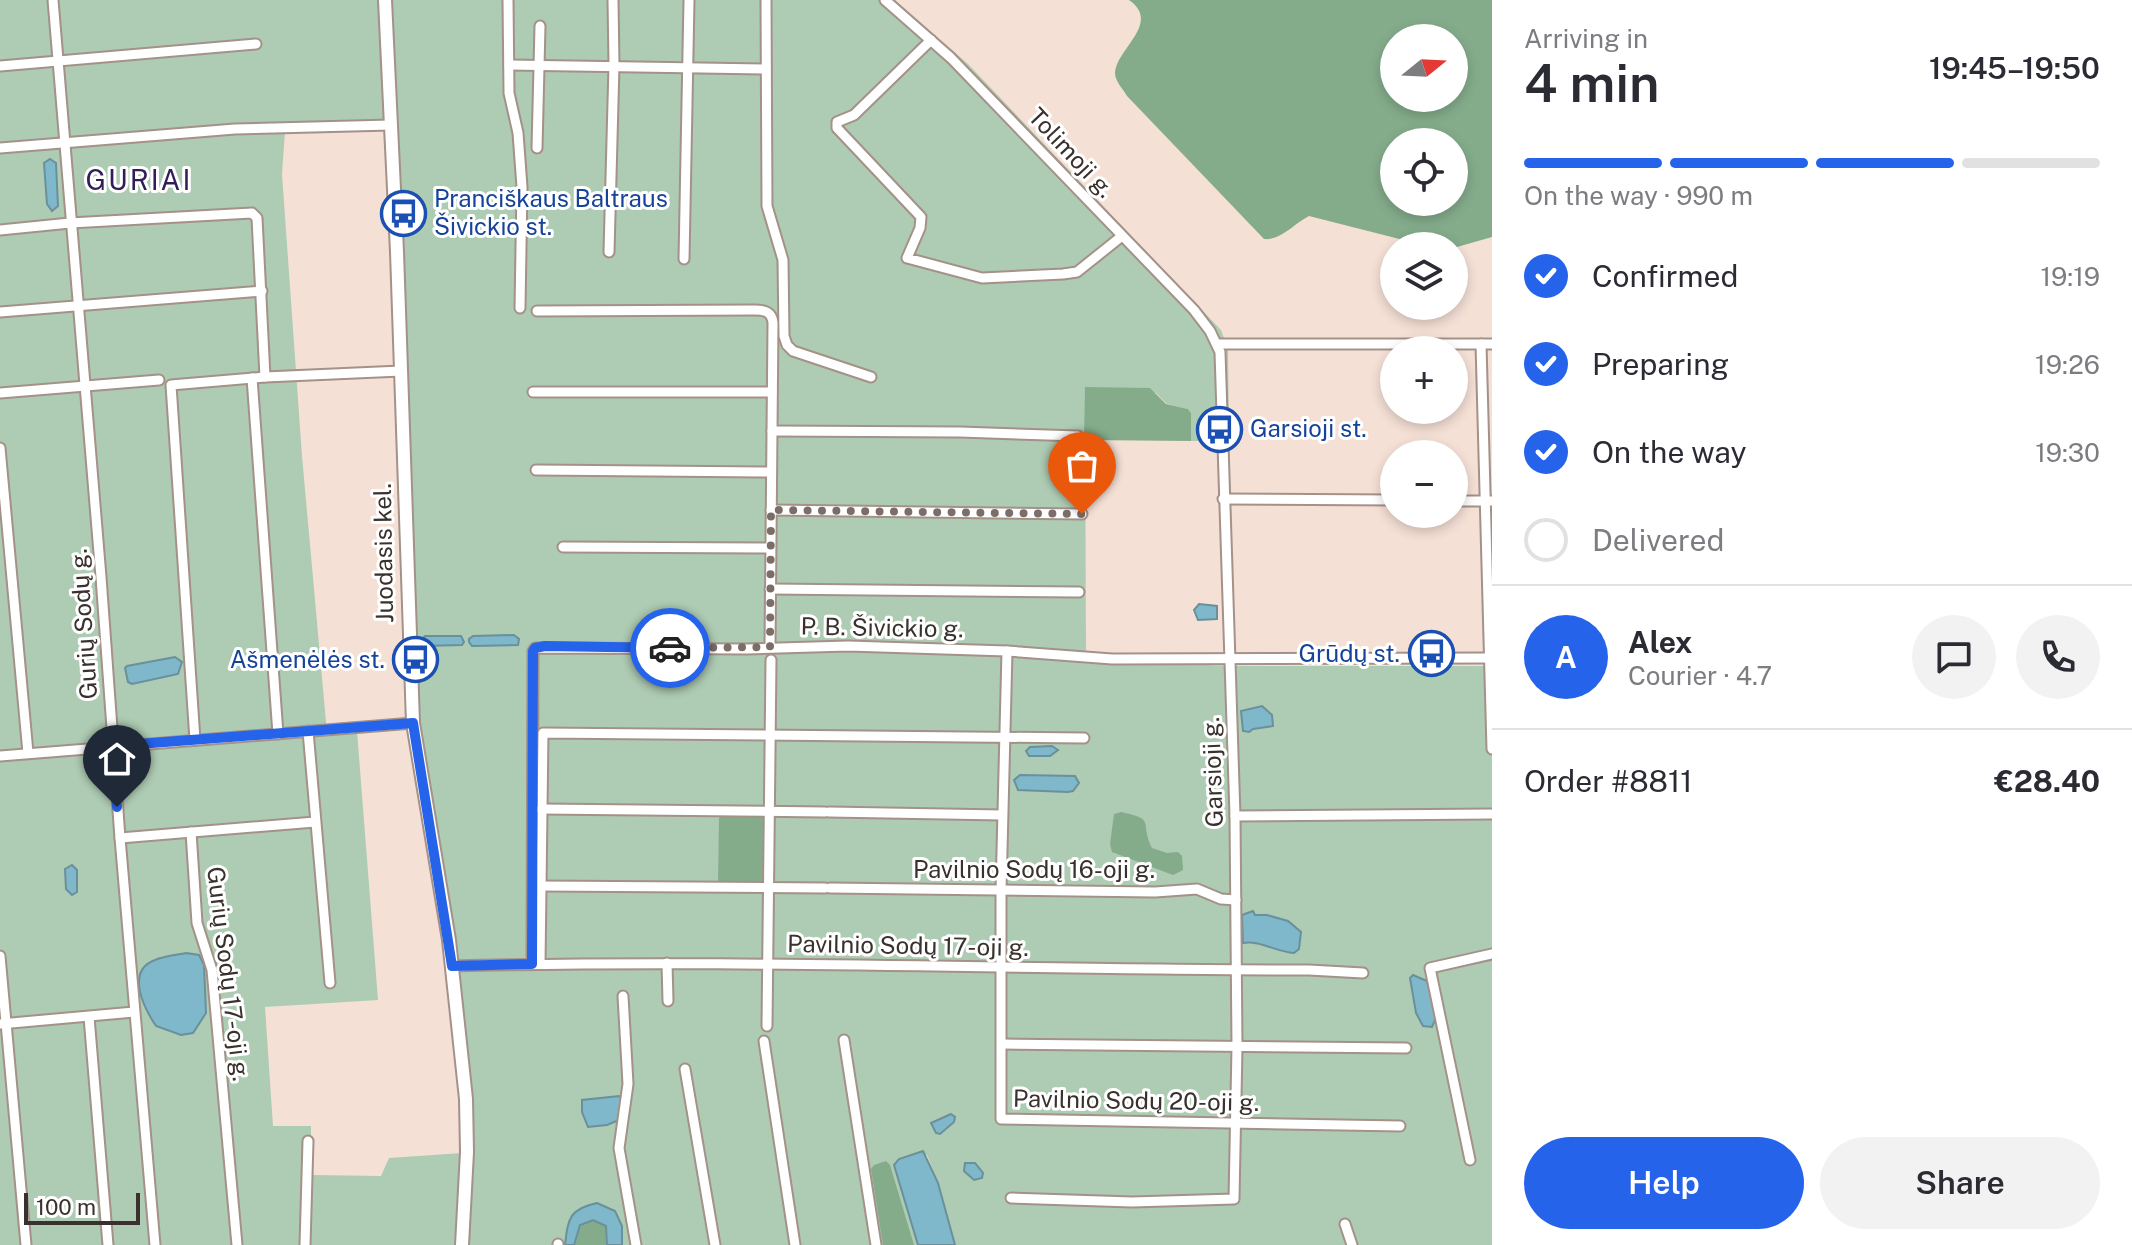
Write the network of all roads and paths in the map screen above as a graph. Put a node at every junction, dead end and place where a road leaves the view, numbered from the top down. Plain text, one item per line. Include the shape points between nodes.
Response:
1 (53, 0) edge
2 (385, 0) edge
3 (508, 0) edge
4 (613, 0) edge
5 (689, 0) edge
6 (766, 0) edge
7 (885, 0) edge
8 (540, 26) dead end
9 (931, 40) junction
10 (256, 44) dead end
11 (57, 61) junction
12 (509, 65) junction
13 (538, 65) junction
14 (614, 65) junction
15 (0, 66) edge
16 (687, 68) junction
17 (766, 69) junction
18 (391, 125) junction
19 (63, 143) junction
20 (0, 148) edge
21 (537, 148) dead end
22 (70, 223) junction
23 (0, 230) edge
24 (1122, 236) junction
25 (609, 252) dead end
26 (684, 259) dead end
27 (262, 291) junction
28 (77, 306) junction
29 (520, 308) dead end
30 (537, 311) dead end
31 (0, 312) edge
32 (1219, 344) junction
33 (1486, 344) edge
34 (401, 371) junction
35 (265, 377) junction
36 (871, 377) dead end
37 (252, 378) junction
38 (159, 380) dead end
39 (83, 385) junction
40 (533, 392) dead end
41 (772, 392) junction
42 (0, 393) edge
43 (772, 431) junction
44 (1078, 436) dead end
45 (0, 448) edge
46 (536, 470) dead end
47 (771, 472) junction
48 (1223, 499) junction
49 (1380, 500) edge
50 (1468, 501) edge
51 (1489, 501) edge
52 (771, 510) junction
53 (1082, 514) dead end
54 (563, 547) dead end
55 (770, 548) junction
56 (770, 589) junction
57 (1079, 592) dead end
58 (770, 647) junction
59 (1007, 651) junction
60 (1491, 658) edge
61 (1229, 659) junction
62 (771, 660) dead end
63 (413, 723) junction
64 (308, 731) junction
65 (278, 734) junction
66 (770, 735) junction
67 (1005, 738) junction
68 (1084, 738) dead end
69 (195, 740) junction
70 (113, 746) junction
71 (1492, 749) edge
72 (28, 753) junction
73 (0, 756) edge
74 (541, 809) junction
75 (768, 811) junction
76 (1492, 814) edge
77 (1002, 815) junction
78 (1235, 816) junction
79 (315, 822) junction
80 (191, 832) junction
81 (120, 838) junction
82 (540, 886) junction
83 (767, 887) junction
84 (1001, 891) junction
85 (1236, 900) junction
86 (1492, 954) edge
87 (0, 956) edge
88 (667, 963) junction
89 (536, 964) junction
90 (766, 964) junction
91 (452, 966) junction
92 (1003, 968) junction
93 (1236, 970) junction
94 (1363, 973) dead end
95 (330, 983) dead end
96 (623, 996) dead end
97 (668, 1001) dead end
98 (134, 1012) junction
99 (89, 1017) junction
100 (3, 1024) edge
101 (767, 1026) dead end
102 (844, 1040) dead end
103 (764, 1041) dead end
104 (1002, 1044) junction
105 (1237, 1047) junction
106 (1406, 1048) dead end
107 (685, 1069) dead end
108 (1235, 1123) junction
109 (1400, 1126) dead end
110 (308, 1141) dead end
111 (1470, 1160) dead end
112 (1011, 1198) dead end
113 (1345, 1224) dead end
114 (26, 1245) edge
115 (108, 1245) edge
116 (155, 1245) edge
117 (237, 1245) edge
118 (305, 1245) edge
119 (462, 1245) edge
120 (636, 1245) edge
121 (715, 1245) edge
122 (795, 1245) edge
123 (876, 1245) edge
124 (1352, 1245) edge

1 - 11 street, Gurių Sodų g.
2 - 18 main road, Juodasis kel.
3 - 12 street
4 - 14 street
5 - 16 street
6 - 17 street
7 - 9 street, Tolimoji g.
8 - 13 street
9 - 24 street, Tolimoji g.
9 - 24 street via 854,115 837,122 921,217 907,258 982,278 1063,274 1077,272
10 - 11 street
11 - 15 street
11 - 19 street, Gurių Sodų g.
12 - 13 street
12 - 29 street via 522,187
13 - 14 street
13 - 21 street
14 - 16 street
14 - 25 street
16 - 17 street
16 - 26 street
17 - 36 street via 767,206 783,260 787,345
18 - 19 street via 235,129
18 - 34 main road, Juodasis kel.
19 - 20 street
19 - 22 street, Gurių Sodų g.
22 - 23 street
22 - 27 street via 252,213 257,218
22 - 28 street, Gurių Sodų g.
24 - 32 street, Tolimoji g. via 1194,310
27 - 28 street
27 - 35 street
28 - 31 street
28 - 39 street, Gurių Sodų g.
30 - 41 street via 761,310 771,314 773,323
32 - 33 street
32 - 48 street, Garsioji g.
33 - 51 street
34 - 35 street
34 - 63 main road, Juodasis kel.
35 - 37 street
37 - 65 street
37 - 69 street via 171,385
38 - 39 street
39 - 42 street
39 - 70 street, Gurių Sodų g.
40 - 41 street
41 - 43 street
43 - 44 street
43 - 47 street
45 - 72 street
46 - 47 street
47 - 52 street
48 - 49 street
48 - 61 street, Garsioji g.
50 - 51 street
51 - 60 street
52 - 53 street
52 - 55 street
54 - 55 street
55 - 56 street
56 - 57 street
56 - 58 street
58 - 59 street, P. B. Šivickio g.
58 - 89 street, P. B. Šivickio g. via 535,648
59 - 61 street, P. B. Šivickio g. via 1112,659
59 - 67 street, Pavilnio Sodų 20-oji g.
60 - 61 street, P. B. Šivickio g.
60 - 71 street
61 - 78 street, Garsioji g.
62 - 66 street
63 - 64 street
63 - 91 main road, Juodasis kel.
64 - 65 street
64 - 79 street
65 - 69 street
66 - 67 street
66 - 74 street via 543,733
66 - 75 street
67 - 68 street
67 - 77 street, Pavilnio Sodų 20-oji g.
69 - 70 street
70 - 72 street
70 - 81 street, Gurių Sodų g.
72 - 73 street
74 - 75 street
74 - 82 street
75 - 77 street
75 - 83 street
76 - 78 street
77 - 84 street, Pavilnio Sodų 20-oji g.
78 - 85 street, Garsioji g.
79 - 80 street
79 - 95 street
80 - 81 street
80 - 117 street, Gurių Sodų 17-oji g. via 197,923 212,970
81 - 98 street, Gurių Sodų g.
82 - 83 street, Pavilnio Sodų 16-oji g.
82 - 89 street
83 - 84 street, Pavilnio Sodų 16-oji g.
83 - 90 street
84 - 85 street, Pavilnio Sodų 16-oji g. via 1197,889
84 - 92 street, Pavilnio Sodų 20-oji g.
85 - 93 street, Garsioji g.
86 - 111 street via 1430,968
87 - 100 street
88 - 89 street, Pavilnio Sodų 17-oji g.
88 - 90 street, Pavilnio Sodų 17-oji g.
88 - 97 street
89 - 91 street, Pavilnio Sodų 17-oji g.
90 - 92 street, Pavilnio Sodų 17-oji g.
90 - 101 street
91 - 119 main road, Juodasis kel. via 467,1122
92 - 93 street, Pavilnio Sodų 17-oji g.
92 - 104 street, Pavilnio Sodų 20-oji g.
93 - 94 street, Pavilnio Sodų 17-oji g.
93 - 105 street, Garsioji g.
96 - 120 street via 628,1084 619,1148
98 - 99 street
98 - 116 street, Gurių Sodų g.
99 - 100 street
99 - 115 street
100 - 114 street
102 - 123 street
103 - 122 street
104 - 105 street
104 - 108 street, Pavilnio Sodų 20-oji g. via 1001,1119
105 - 106 street
105 - 108 street, Garsioji g.
107 - 121 street
108 - 109 street, Pavilnio Sodų 20-oji g.
108 - 112 street, Garsioji g. via 1234,1199
110 - 118 street
113 - 124 street

